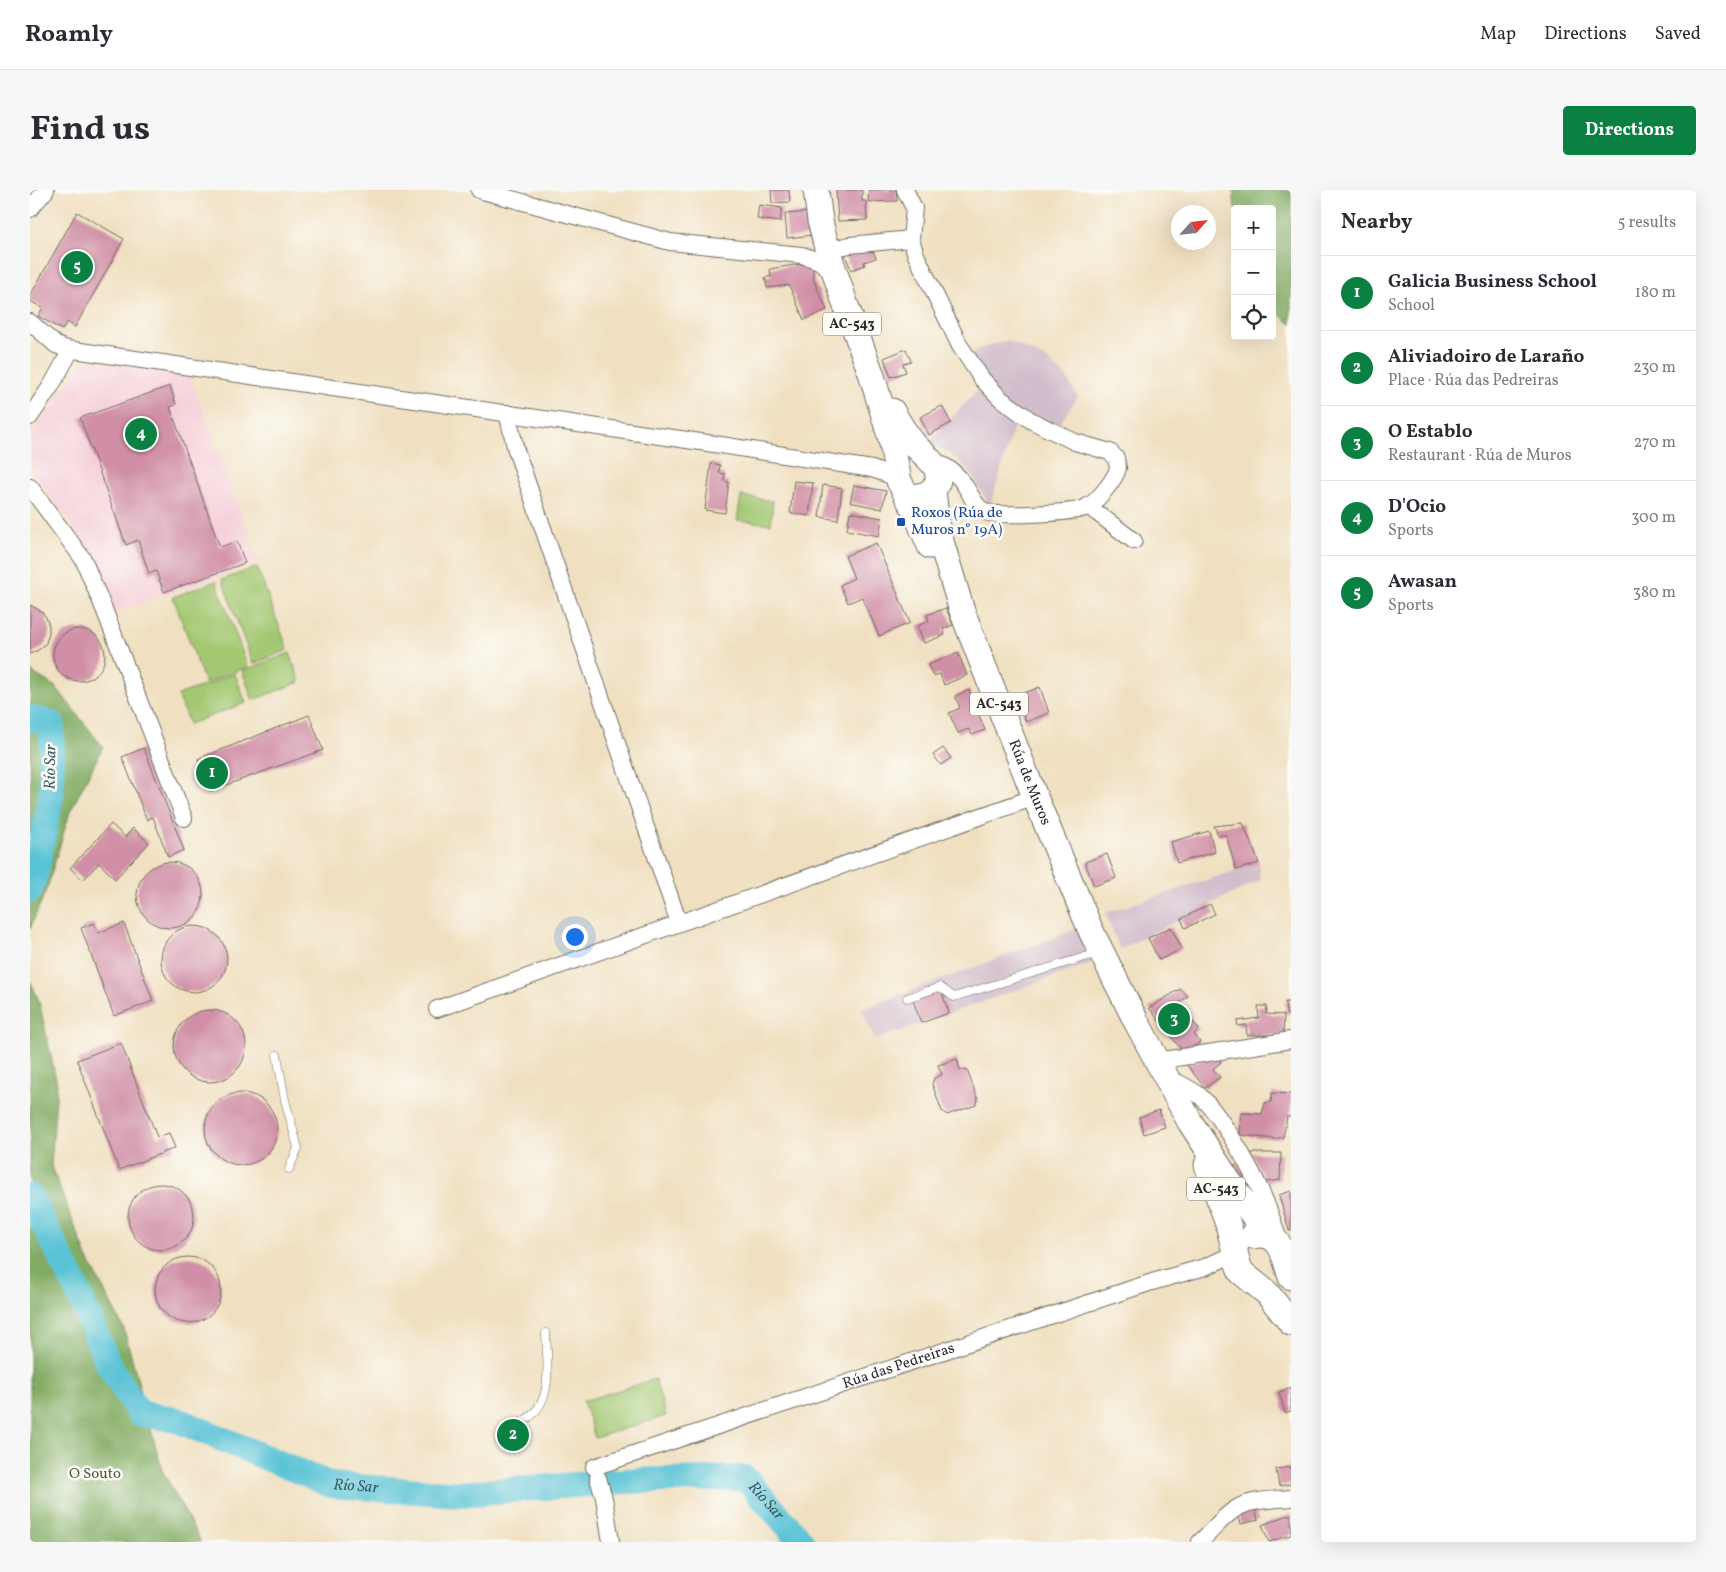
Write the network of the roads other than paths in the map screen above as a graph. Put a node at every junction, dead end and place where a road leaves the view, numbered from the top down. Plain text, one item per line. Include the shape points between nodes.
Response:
1 (46, 190) edge
2 (479, 190) edge
3 (816, 190) edge
4 (905, 190) edge
5 (30, 209) edge
6 (911, 238) junction
7 (828, 254) junction
8 (802, 255) junction
9 (30, 322) edge
10 (72, 350) junction
11 (507, 413) junction
12 (30, 417) edge
13 (907, 474) junction
14 (30, 487) edge
15 (934, 488) junction
16 (973, 500) junction
17 (1088, 506) junction
18 (915, 533) dead end
19 (1134, 541) dead end
20 (930, 554) dead end
21 (962, 611) junction
22 (1035, 797) junction
23 (184, 818) dead end
24 (679, 923) junction
25 (1101, 952) junction
26 (906, 998) dead end
27 (437, 1009) dead end
28 (1291, 1040) edge
29 (277, 1055) dead end
30 (1162, 1069) junction
31 (1190, 1122) junction
32 (288, 1168) dead end
33 (1284, 1254) edge
34 (1240, 1257) junction
35 (1205, 1268) junction
36 (1291, 1323) edge
37 (546, 1333) dead end
38 (523, 1421) dead end
39 (1291, 1498) edge
40 (611, 1542) edge
41 (1200, 1542) edge

1 - 5 street
2 - 8 street via 670,242
3 - 7 main road, Rúa de Muros / AC-543
4 - 6 street via 914,208
6 - 7 street via 850,246
6 - 17 street via 952,330 991,389 1032,421 1075,442 1104,449 1116,458 1118,468 1114,477
7 - 8 street via 819,261
7 - 8 street via 821,244
7 - 13 main road, Rúa de Muros / AC-543 via 871,374 906,434
9 - 10 street via 56,345
10 - 11 street
10 - 12 street
11 - 13 street
11 - 24 street via 516,450
13 - 15 main road, Rúa de Muros via 910,494 926,494
13 - 15 main road, Rúa de Muros / AC-543 via 932,462 938,480
13 - 16 street, Rúa de Muros via 942,463 952,470
13 - 21 main road, Rúa de Muros / AC-543 via 915,511
14 - 23 street via 83,559
15 - 16 street, Rúa de Muros via 951,487
15 - 21 main road, Rúa de Muros / AC-543 via 937,528
16 - 17 street, Rúa de Muros via 983,511 992,514 1079,510
17 - 19 street
18 - 20 lane
21 - 22 main road, Rúa de Muros / AC-543
22 - 24 street
22 - 25 main road, Rúa de Muros / AC-543
24 - 27 street
25 - 26 lane via 954,997 940,987
25 - 30 main road, AC-543
28 - 30 street
29 - 32 lane via 298,1148
30 - 31 main road, AC-543
30 - 33 street via 1203,1098 1226,1129 1258,1183
31 - 33 main road, AC-543 via 1230,1183
31 - 34 main road, AC-543
33 - 34 main road via 1255,1236
33 - 34 main road via 1278,1275 1269,1281 1259,1282
34 - 35 street, Rúa das Pedreiras
34 - 35 street, Rúa das Pedreiras via 1218,1269
34 - 36 main road, AC-543
35 - 40 street, Rúa das Pedreiras via 1152,1282 596,1473 604,1498
37 - 38 lane via 545,1395 535,1413
39 - 41 street via 1239,1507

